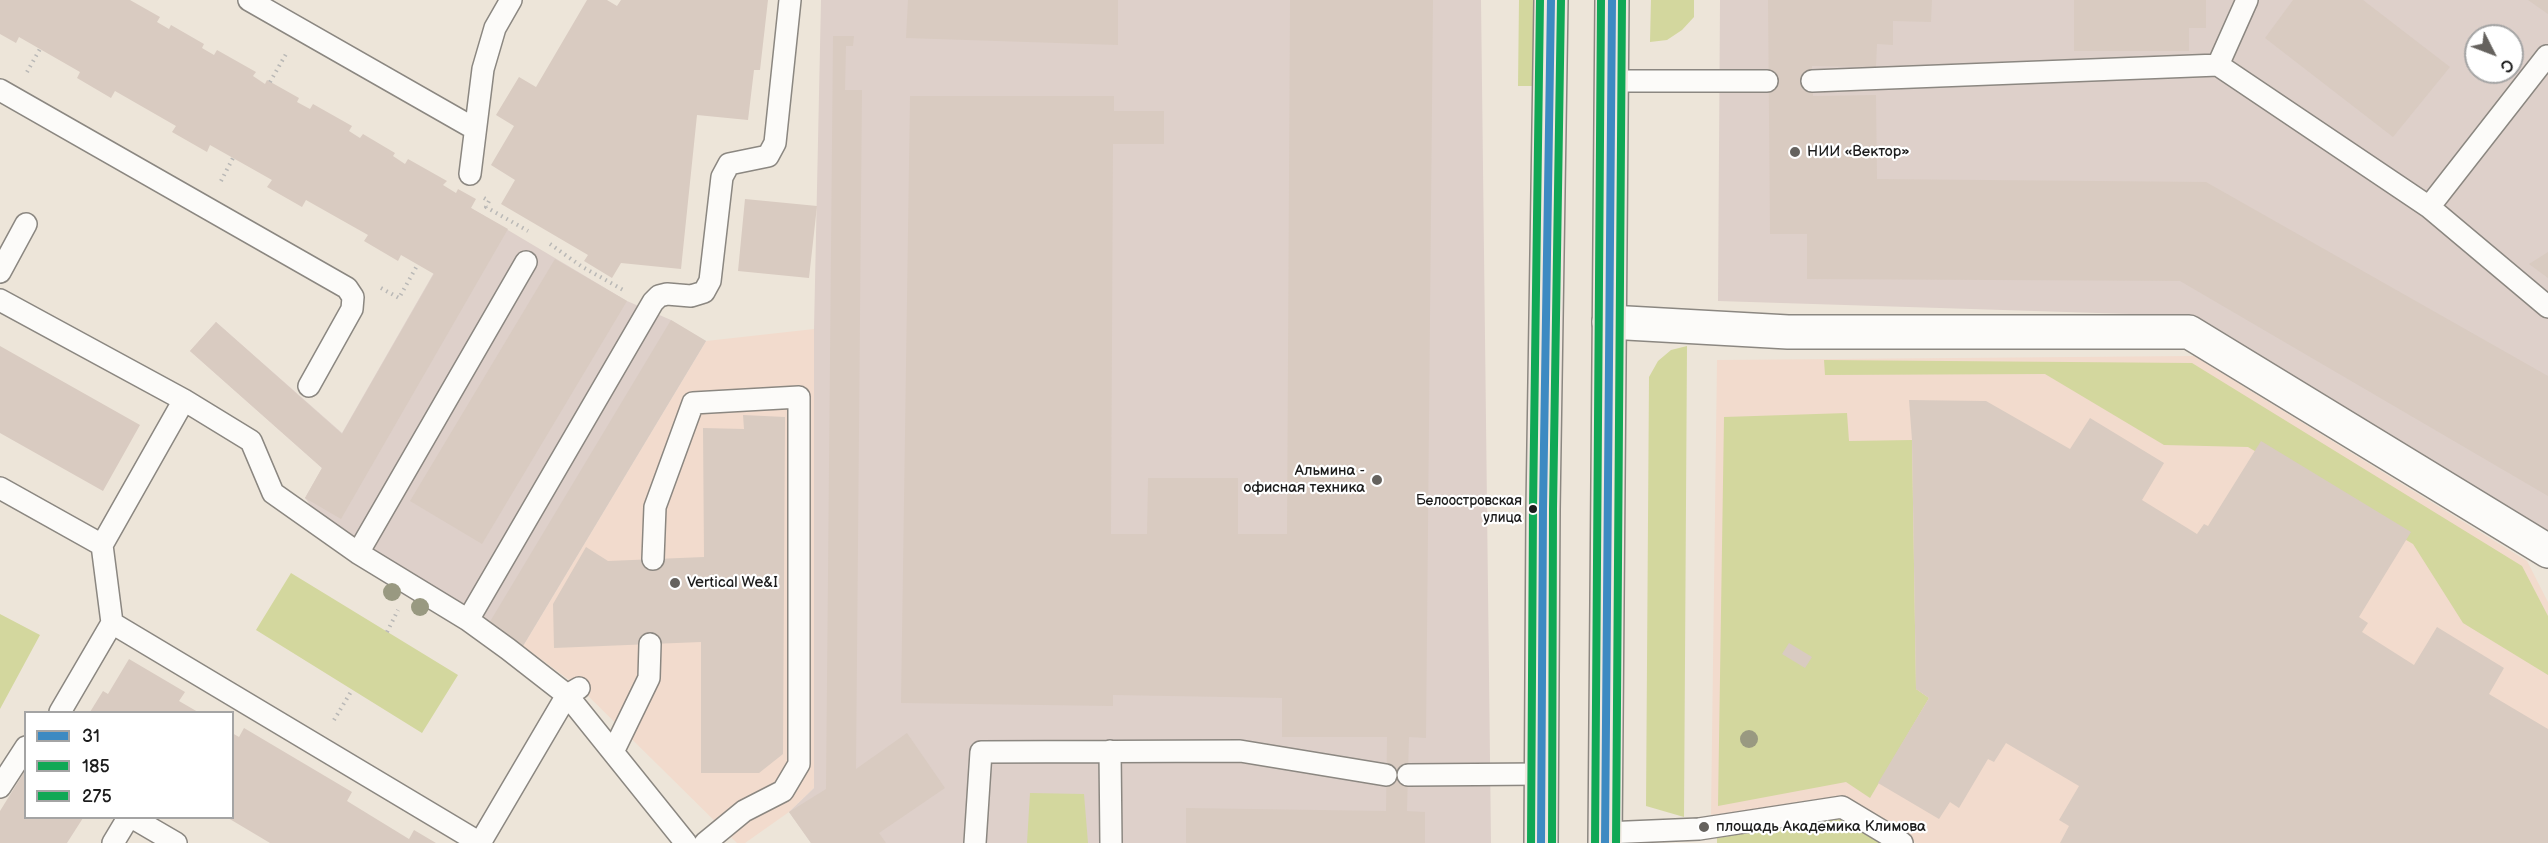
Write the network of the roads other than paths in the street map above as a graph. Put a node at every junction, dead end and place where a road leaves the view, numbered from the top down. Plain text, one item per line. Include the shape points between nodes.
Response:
1 (249, 0) edge
2 (511, 0) edge
3 (790, 0) edge
4 (1551, 0) edge
5 (1612, 0) edge
6 (2247, 0) edge
7 (2547, 56) edge
8 (2218, 65) junction
9 (1612, 81) junction
10 (1767, 81) dead end
11 (1812, 81) dead end
12 (0, 90) edge
13 (475, 129) junction
14 (472, 183) road end
15 (2429, 207) junction
16 (26, 224) dead end
17 (525, 262) dead end
18 (0, 272) edge
19 (0, 300) edge
20 (2548, 307) edge
21 (1609, 322) junction
22 (309, 386) dead end
23 (184, 400) junction
24 (0, 488) edge
25 (102, 545) junction
26 (2548, 551) edge
27 (358, 553) junction
28 (653, 559) dead end
29 (468, 620) junction
30 (112, 623) junction
31 (650, 644) dead end
32 (574, 692) junction
33 (61, 711) edge
34 (24, 750) edge
35 (1110, 751) junction
36 (614, 752) junction
37 (1542, 774) junction
38 (1386, 775) dead end
39 (1408, 775) dead end
40 (0, 787) edge
41 (127, 819) edge
42 (135, 819) edge
43 (1605, 838) edge
44 (113, 843) edge
45 (176, 843) edge
46 (480, 843) edge
47 (686, 843) edge
48 (705, 843) edge
49 (975, 843) edge
50 (1111, 843) edge
51 (1541, 843) edge
52 (1902, 843) edge

1 - 13 lane
2 - 13 lane via 495,28 483,69
3 - 29 lane via 775,143 768,156 729,164 722,177 710,281 704,292 691,296 667,294 653,302
4 - 37 main road
5 - 9 main road
6 - 8 lane
7 - 15 lane
8 - 11 lane
8 - 15 lane
9 - 10 lane
9 - 21 main road
12 - 22 lane via 347,288 353,297 352,309
13 - 14 lane
15 - 20 lane
16 - 18 lane
17 - 27 lane
19 - 23 lane
21 - 26 street via 1788,332 2190,332
21 - 43 main road
23 - 25 lane
23 - 27 lane via 251,441 273,493
24 - 25 lane
25 - 30 lane
27 - 29 lane
28 - 48 lane via 655,507 693,403 799,397 799,764 783,791 744,811
29 - 32 lane
30 - 33 lane
30 - 46 lane
31 - 36 lane via 649,678
32 - 36 lane
32 - 46 lane
34 - 40 lane
35 - 38 lane via 1240,751
35 - 49 lane via 981,752
35 - 50 lane
36 - 47 lane
37 - 39 lane
37 - 51 main road
41 - 44 lane
42 - 45 lane
43 - 52 lane via 1699,829 1842,807

